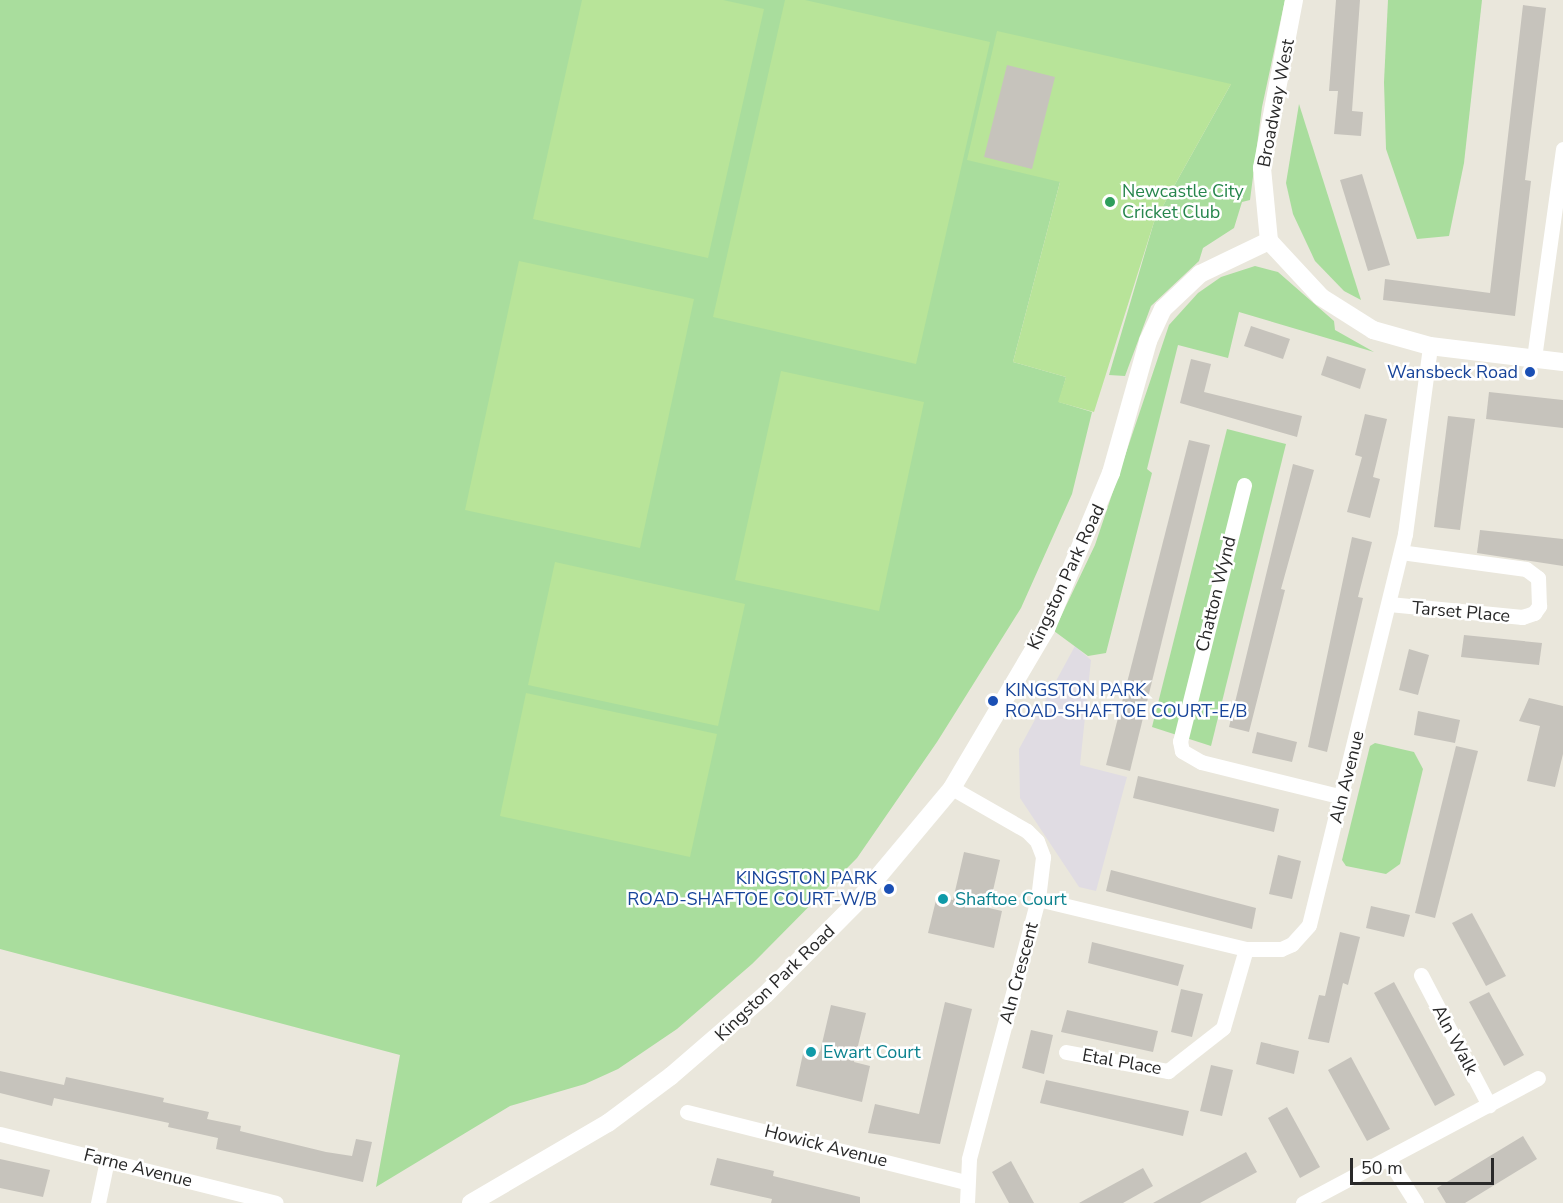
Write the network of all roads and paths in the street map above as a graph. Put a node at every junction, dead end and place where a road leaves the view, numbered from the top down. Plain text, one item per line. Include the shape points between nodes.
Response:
1 (1294, 0) edge
2 (1563, 149) edge
3 (1269, 241) junction
4 (1430, 346) junction
5 (1534, 358) junction
6 (1563, 362) edge
7 (1244, 485) dead end
8 (1401, 552) junction
9 (1389, 604) junction
10 (952, 788) junction
11 (1342, 797) junction
12 (1038, 899) junction
13 (1246, 949) junction
14 (1421, 975) dead end
15 (1066, 1052) dead end
16 (1538, 1078) dead end
17 (1489, 1104) junction
18 (687, 1113) dead end
19 (0, 1134) edge
20 (107, 1160) junction
21 (1389, 1160) junction
22 (966, 1182) junction
23 (98, 1203) edge
24 (276, 1203) edge
25 (471, 1203) edge
26 (967, 1203) edge
27 (1303, 1203) edge
28 (1416, 1203) edge

1 - 3 street, Broadway West via 1262,168
2 - 5 street
3 - 4 street via 1295,272 1340,311 1373,330
3 - 10 street, Kingston Park Road via 1200,274 1163,309 1148,341 1111,473 1082,550 1046,628
4 - 5 street
4 - 8 street, Aln Avenue
5 - 6 street
7 - 11 street, Chatton Wynd via 1180,741 1182,751 1201,762
8 - 9 street, Aln Avenue
8 - 9 street, Tarset Place via 1526,569 1538,578 1539,606 1534,613 1522,617
9 - 11 street, Aln Avenue
10 - 12 street, Aln Crescent via 1027,831 1037,841 1043,874
10 - 25 street, Kingston Park Road via 856,903 731,1027 608,1123
11 - 13 street, Aln Avenue via 1310,925 1292,944 1281,949
12 - 13 street, Aln Avenue
12 - 22 street, Aln Crescent
13 - 15 street, Etal Place via 1223,1028 1168,1071
14 - 17 street, Aln Walk
16 - 17 street
17 - 21 street
18 - 22 street, Howick Avenue
19 - 20 street, Farne Avenue
20 - 23 street
20 - 24 street, Farne Avenue
21 - 27 street
21 - 28 street
22 - 26 street, Aln Crescent

